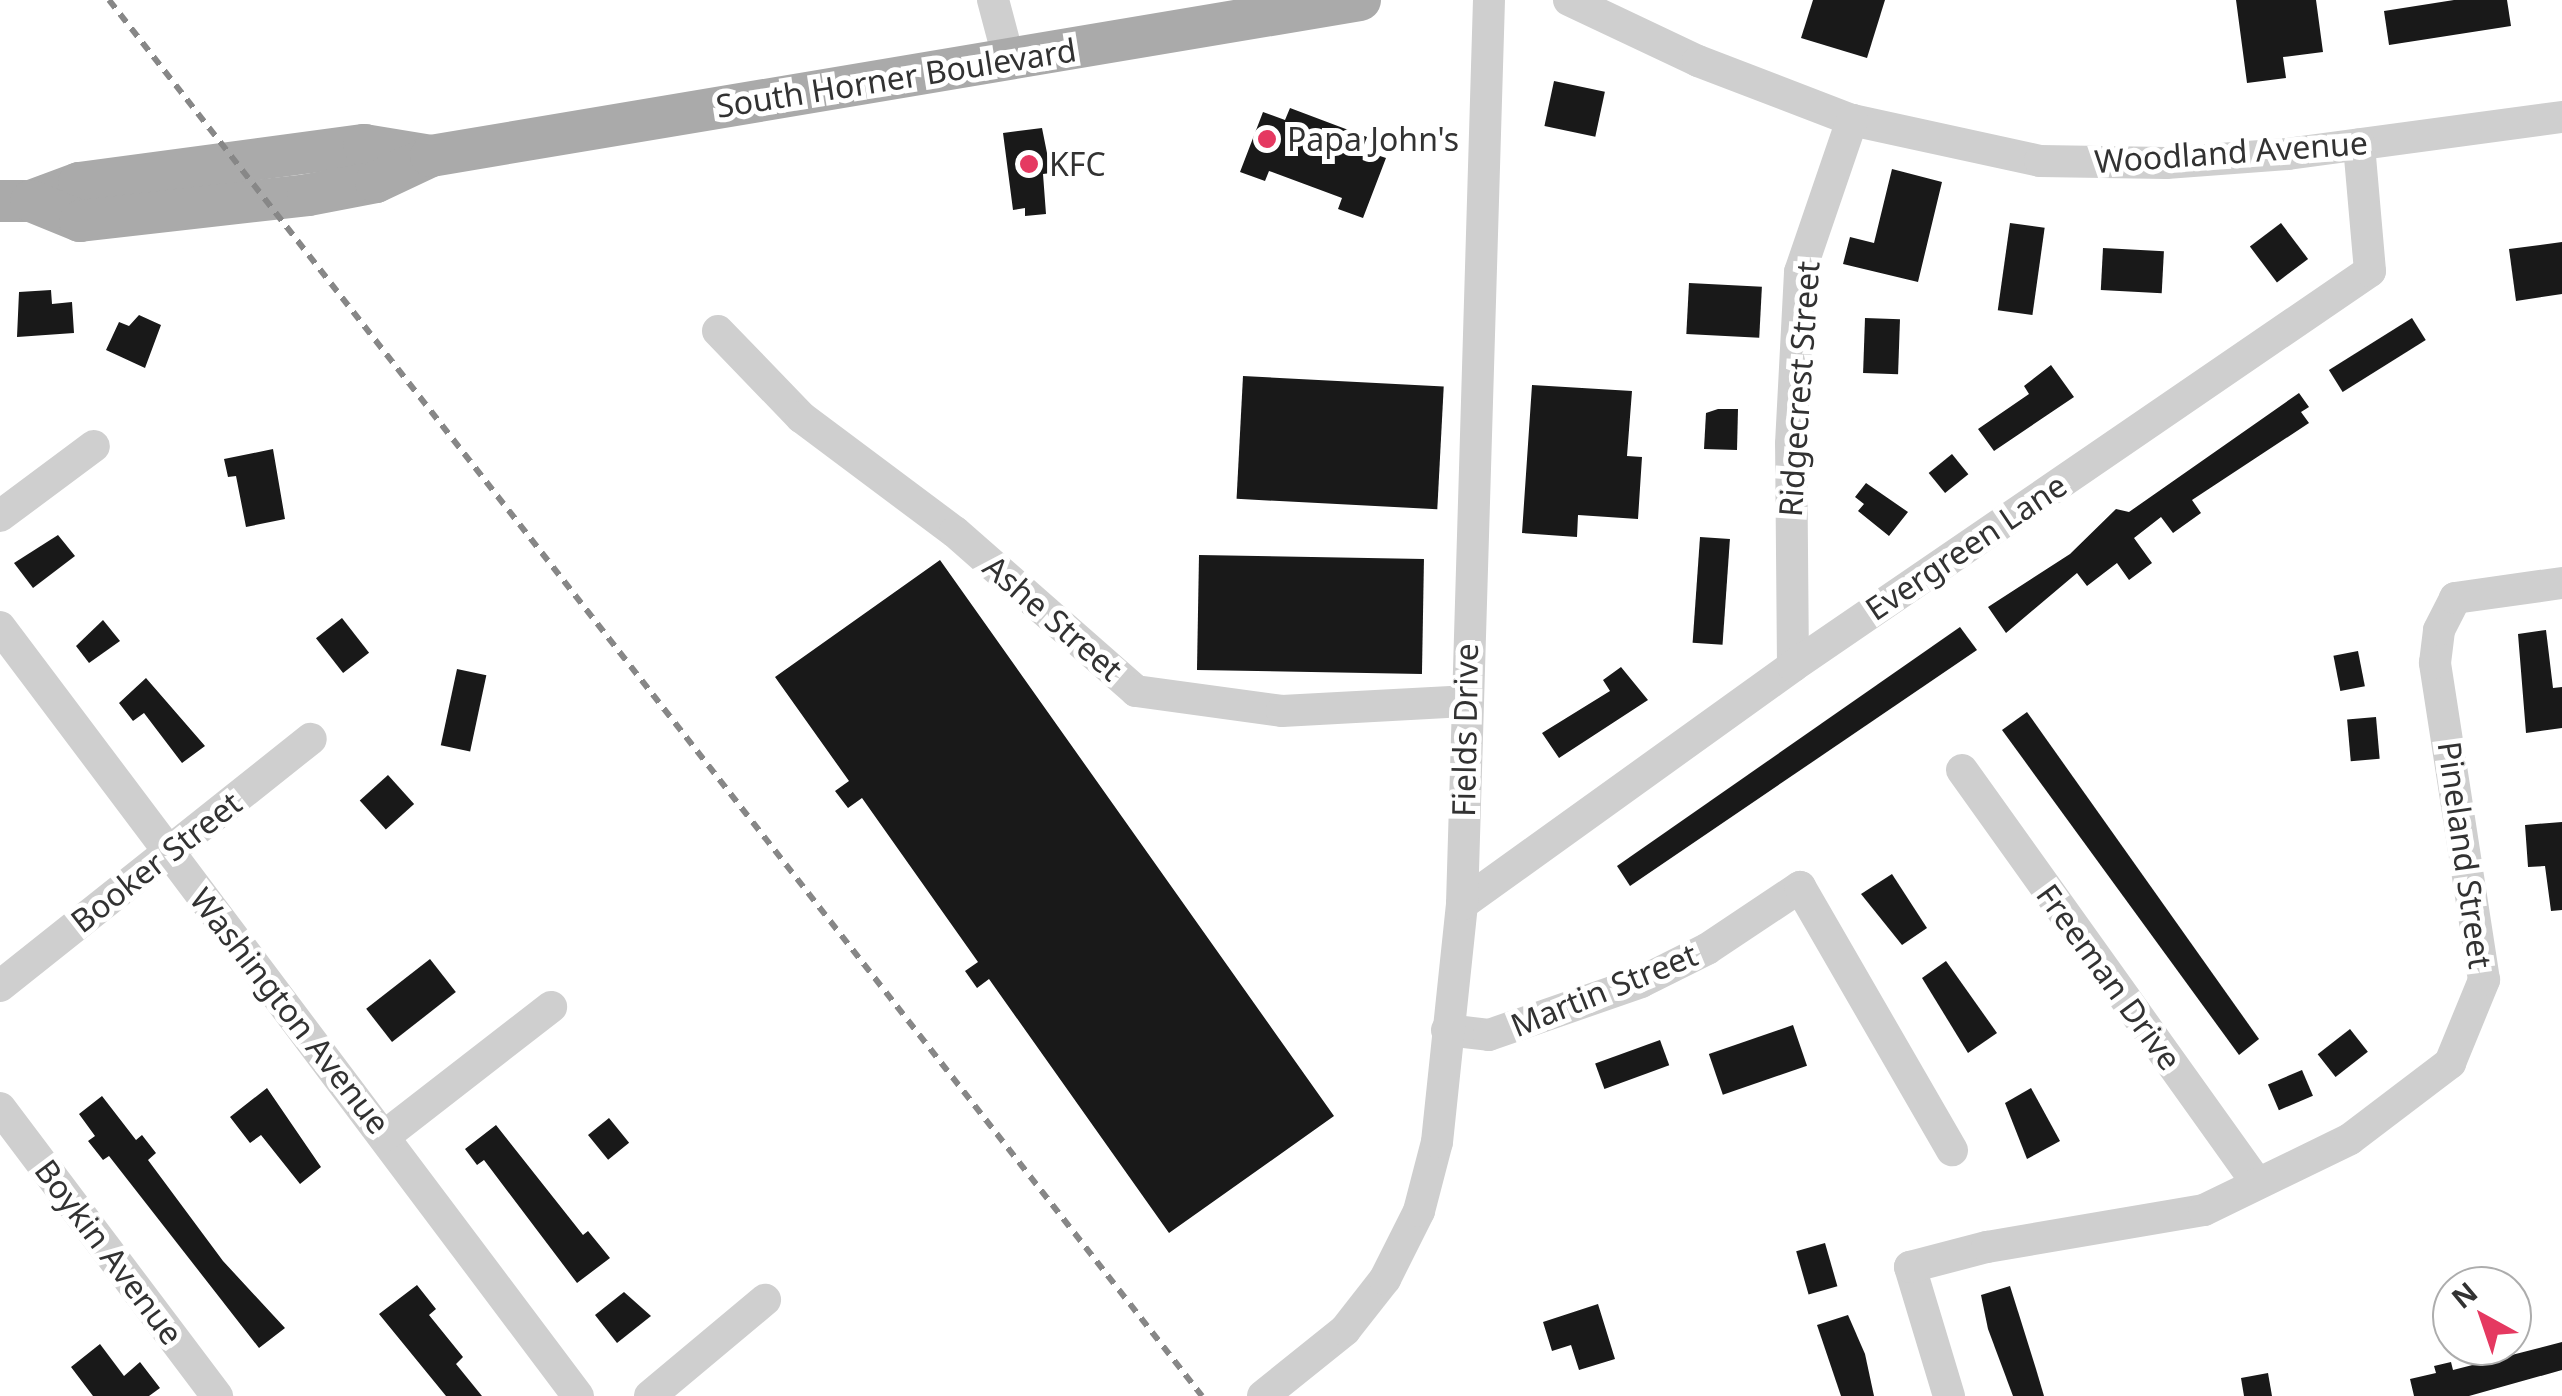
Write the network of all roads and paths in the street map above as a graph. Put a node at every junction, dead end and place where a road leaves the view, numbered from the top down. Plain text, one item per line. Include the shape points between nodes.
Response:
1 (993, 0) edge
2 (1360, 0) edge
3 (1489, 0) edge
4 (1569, 0) edge
5 (1009, 60) junction
6 (2562, 117) edge
7 (1852, 120) junction
8 (2359, 144) junction
9 (16, 201) edge
10 (718, 331) dead end
11 (94, 446) dead end
12 (0, 516) edge
13 (2562, 583) edge
14 (0, 627) edge
15 (1792, 666) junction
16 (1465, 701) junction
17 (312, 738) dead end
18 (1962, 770) dead end
19 (168, 853) junction
20 (1462, 904) junction
21 (0, 986) edge
22 (551, 1006) dead end
23 (1447, 1030) junction
24 (0, 1108) edge
25 (386, 1135) junction
26 (1952, 1150) dead end
27 (2257, 1183) junction
28 (765, 1300) dead end
29 (218, 1396) edge
30 (578, 1396) edge
31 (650, 1396) edge
32 (1263, 1396) edge
33 (1949, 1396) edge

1 - 5 street
2 - 5 main road, South Horner Boulevard
3 - 16 street, Fields Drive
4 - 7 street, Woodland Avenue via 1698,61
5 - 9 main road, South Horner Boulevard via 431,156 376,182 242,205 80,221
6 - 8 street, Woodland Avenue
7 - 8 street, Woodland Avenue via 2040,161 2166,163
7 - 15 street, Ridgecrest Street via 1800,272 1790,462
8 - 15 street, Evergreen Lane via 2370,271
10 - 16 street, Ashe Street via 801,417 955,532 1136,691 1282,712
11 - 12 street
13 - 27 street, Pineland Street via 2455,598 2440,630 2435,662 2483,943 2484,980 2474,1017 2450,1063 2407,1099 2350,1139
14 - 19 street, Washington Avenue
15 - 20 street, Evergreen Lane
16 - 20 street, Fields Drive
17 - 19 street, Booker Street
18 - 27 street, Freeman Drive
19 - 21 street, Booker Street
19 - 25 street, Washington Avenue
20 - 23 street, Fields Drive
22 - 25 street
23 - 26 street, Martin Street via 1489,1035 1641,982 1707,949 1800,888
23 - 32 street, Fields Drive via 1437,1142 1419,1212 1385,1279 1345,1330
24 - 29 street, Boykin Avenue
25 - 30 street, Washington Avenue
27 - 33 street, Pineland Street via 2204,1210 1910,1267
28 - 31 street

